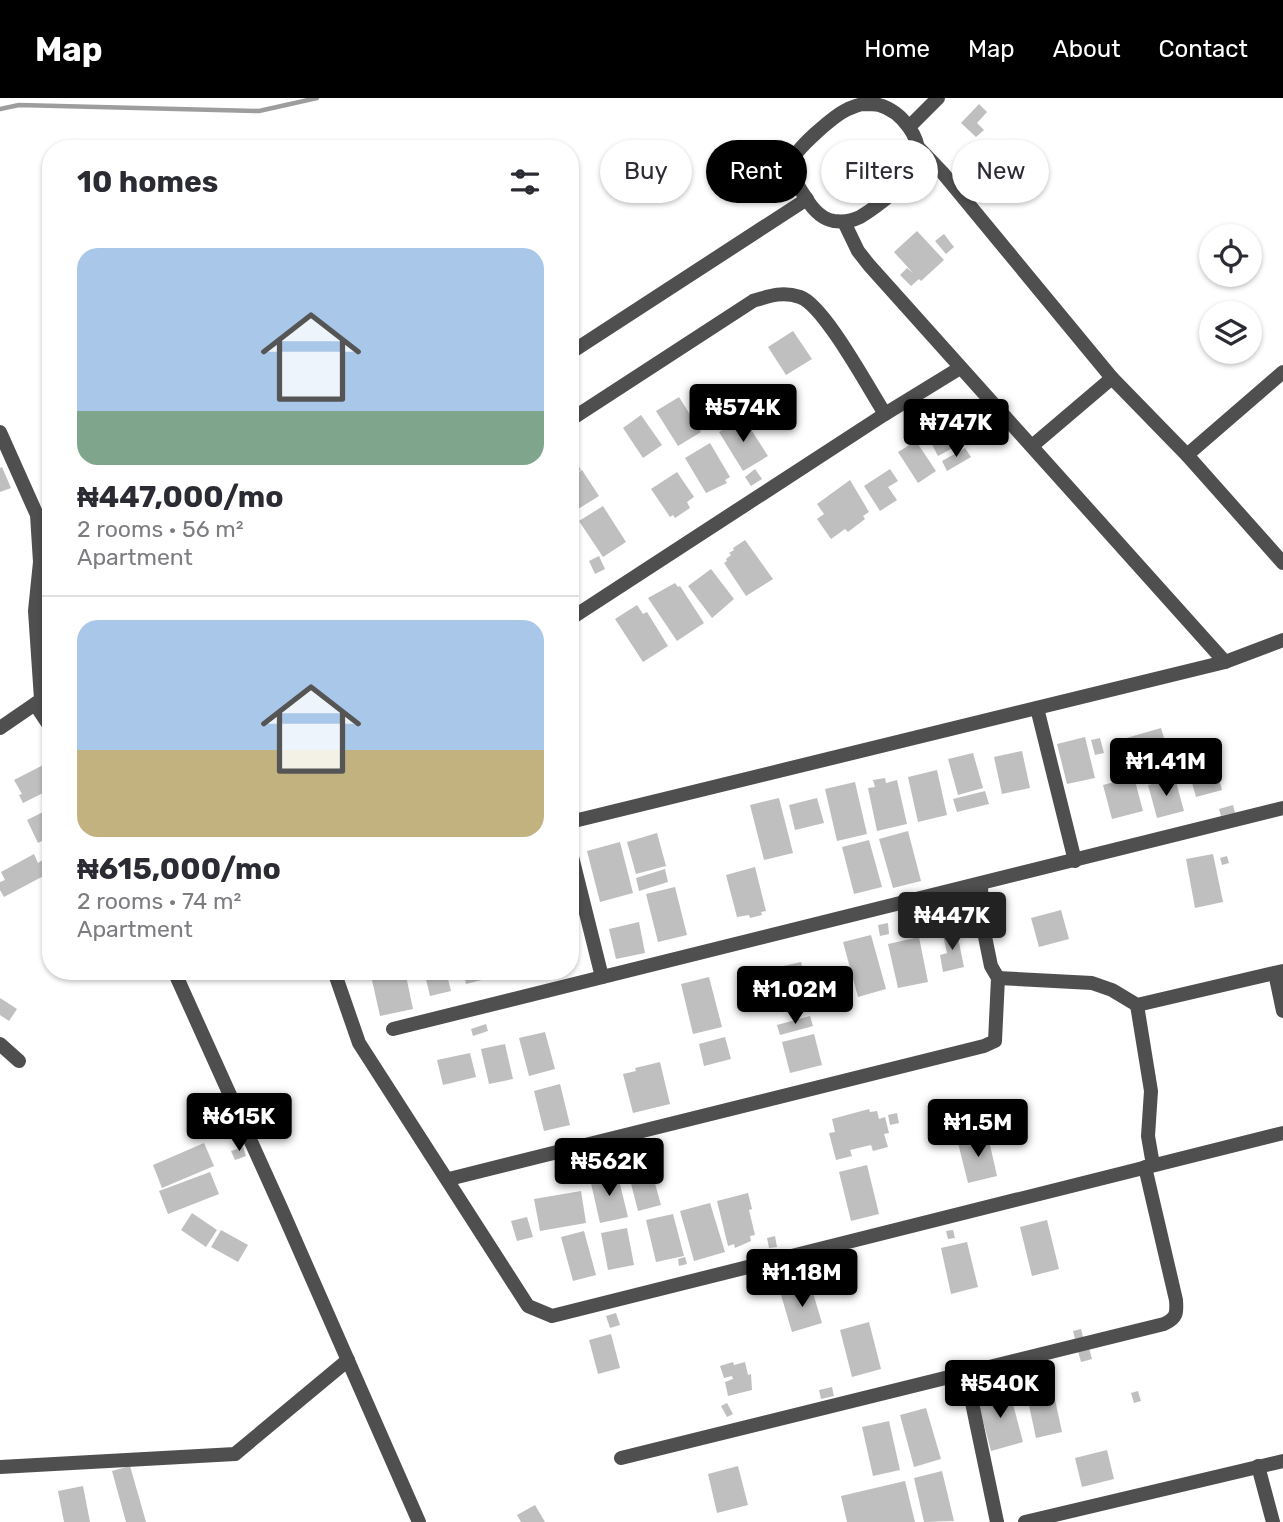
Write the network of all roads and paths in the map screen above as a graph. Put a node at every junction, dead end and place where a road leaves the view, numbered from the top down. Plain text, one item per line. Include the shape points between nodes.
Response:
1 (938, 98) edge
2 (909, 127) junction
3 (915, 140) edge
4 (807, 142) edge
5 (938, 168) edge
6 (807, 199) edge
7 (801, 203) edge
8 (878, 203) edge
9 (844, 222) junction
10 (579, 347) edge
11 (960, 368) junction
12 (1283, 372) edge
13 (1112, 378) junction
14 (579, 414) edge
15 (885, 414) junction
16 (0, 432) edge
17 (1032, 446) junction
18 (1186, 455) junction
19 (1283, 563) edge
20 (579, 613) edge
21 (1283, 640) edge
22 (1225, 662) junction
23 (42, 698) edge
24 (1037, 708) junction
25 (0, 728) edge
26 (1283, 808) edge
27 (579, 820) edge
28 (1075, 860) junction
29 (579, 884) edge
30 (981, 884) junction
31 (1279, 972) edge
32 (603, 977) junction
33 (998, 978) junction
34 (178, 980) edge
35 (337, 980) edge
36 (1137, 1004) junction
37 (1283, 1011) edge
38 (393, 1029) dead end
39 (0, 1044) edge
40 (19, 1061) dead end
41 (1283, 1133) edge
42 (1149, 1166) junction
43 (449, 1179) junction
44 (348, 1360) junction
45 (966, 1374) junction
46 (621, 1458) dead end
47 (1283, 1461) edge
48 (1258, 1466) junction
49 (0, 1467) edge
50 (419, 1522) edge
51 (997, 1522) edge
52 (1026, 1522) edge
53 (1273, 1522) edge

1 - 2 street
2 - 3 street
2 - 4 street via 892,111 878,104 863,104 846,110
5 - 13 street
6 - 9 street via 818,214
7 - 10 street
8 - 9 street
9 - 11 street via 858,251
11 - 15 street
11 - 17 street
12 - 18 street
13 - 17 street
13 - 18 street
14 - 15 street via 752,301 778,293 802,297 823,316
15 - 20 street
16 - 23 street via 37,515 40,562 35,611
17 - 22 street
18 - 19 street
21 - 22 street
22 - 24 street
23 - 25 street
24 - 27 street
24 - 28 street
26 - 28 street
28 - 30 street
29 - 32 street
30 - 32 street
30 - 33 street via 982,922
31 - 36 street
31 - 37 street
32 - 38 street
33 - 36 street via 1092,983
33 - 43 street via 995,1041 984,1046
34 - 44 street
35 - 43 street via 359,1043
36 - 42 street via 1151,1091
39 - 40 street
41 - 42 street
42 - 43 street via 552,1316 528,1306
42 - 45 street via 1177,1312 1174,1319
44 - 49 street via 235,1454
44 - 50 street
45 - 46 street
45 - 51 street
47 - 48 street
48 - 52 street
48 - 53 street

